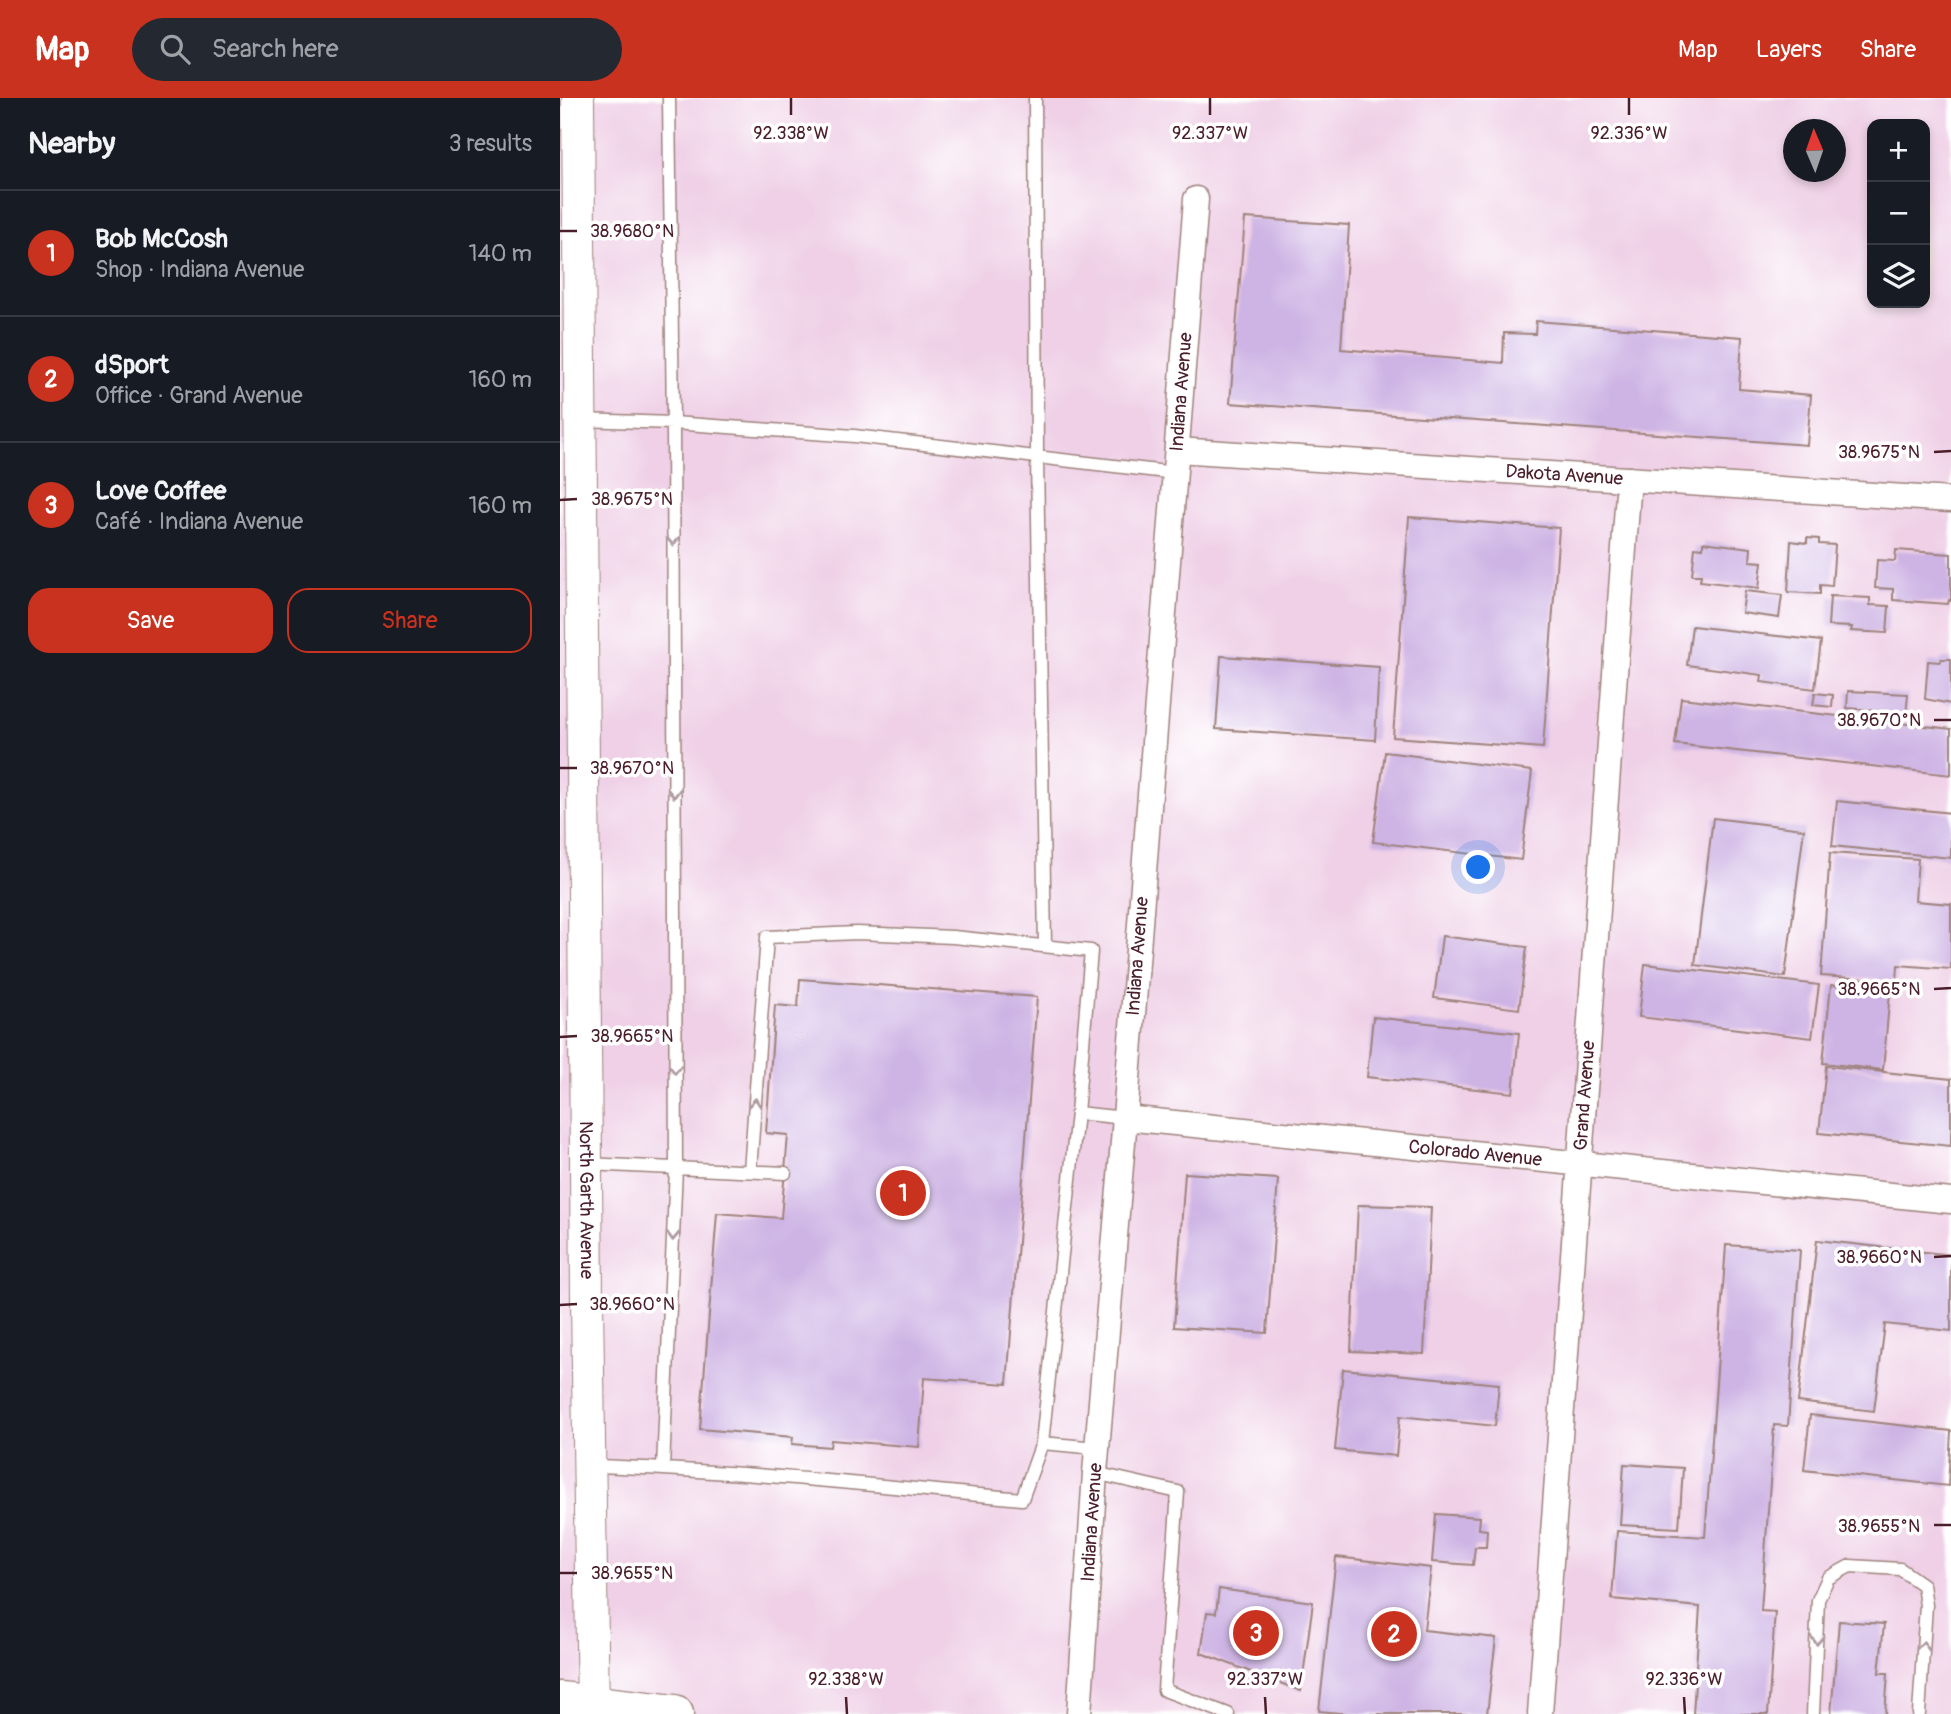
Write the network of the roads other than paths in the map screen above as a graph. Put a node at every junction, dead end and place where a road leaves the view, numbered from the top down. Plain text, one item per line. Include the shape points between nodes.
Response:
1 (578, 98) edge
2 (669, 98) edge
3 (1035, 98) edge
4 (1196, 200) dead end
5 (580, 420) junction
6 (673, 423) junction
7 (1037, 458) junction
8 (1176, 462) junction
9 (1629, 479) junction
10 (1951, 500) edge
11 (1045, 945) junction
12 (1077, 1113) junction
13 (1125, 1118) junction
14 (586, 1164) junction
15 (1581, 1164) junction
16 (676, 1168) junction
17 (750, 1171) junction
18 (785, 1172) dead end
19 (1951, 1201) edge
20 (1042, 1443) junction
21 (1097, 1448) junction
22 (591, 1466) junction
23 (663, 1468) junction
24 (1095, 1473) junction
25 (582, 1706) edge
26 (674, 1714) edge
27 (1079, 1714) edge
28 (1228, 1714) edge
29 (1540, 1714) edge
30 (1814, 1714) edge
31 (1919, 1714) edge

1 - 5 street, North Garth Avenue
2 - 6 lane
3 - 7 lane
4 - 8 street, Indiana Avenue
5 - 6 lane
5 - 14 street, North Garth Avenue
6 - 7 lane via 854,436
6 -> 16 lane
7 - 8 lane
7 - 11 lane
8 - 9 street, Dakota Avenue
8 - 13 street, Indiana Avenue
9 - 10 street, Dakota Avenue
9 - 15 street, Grand Avenue
11 - 12 lane via 1091,951
17 -> 11 lane via 767,937 857,933
12 - 13 lane
12 - 20 lane
13 - 15 street, Colorado Avenue
13 - 21 street, Indiana Avenue
14 - 16 lane
14 - 22 street, North Garth Avenue
15 - 19 street, Colorado Avenue
15 - 29 street, Grand Avenue
16 - 17 lane
16 -> 23 lane
17 - 18 lane
20 - 21 lane
20 - 23 lane via 1022,1499
21 - 24 street, Indiana Avenue
22 - 23 lane
22 - 25 street, North Garth Avenue
24 - 27 street, Indiana Avenue
24 - 28 lane via 1178,1492 1164,1690
25 - 26 main road
31 -> 30 lane via 1926,1605 1923,1585 1900,1569 1850,1566 1828,1578 1818,1600

